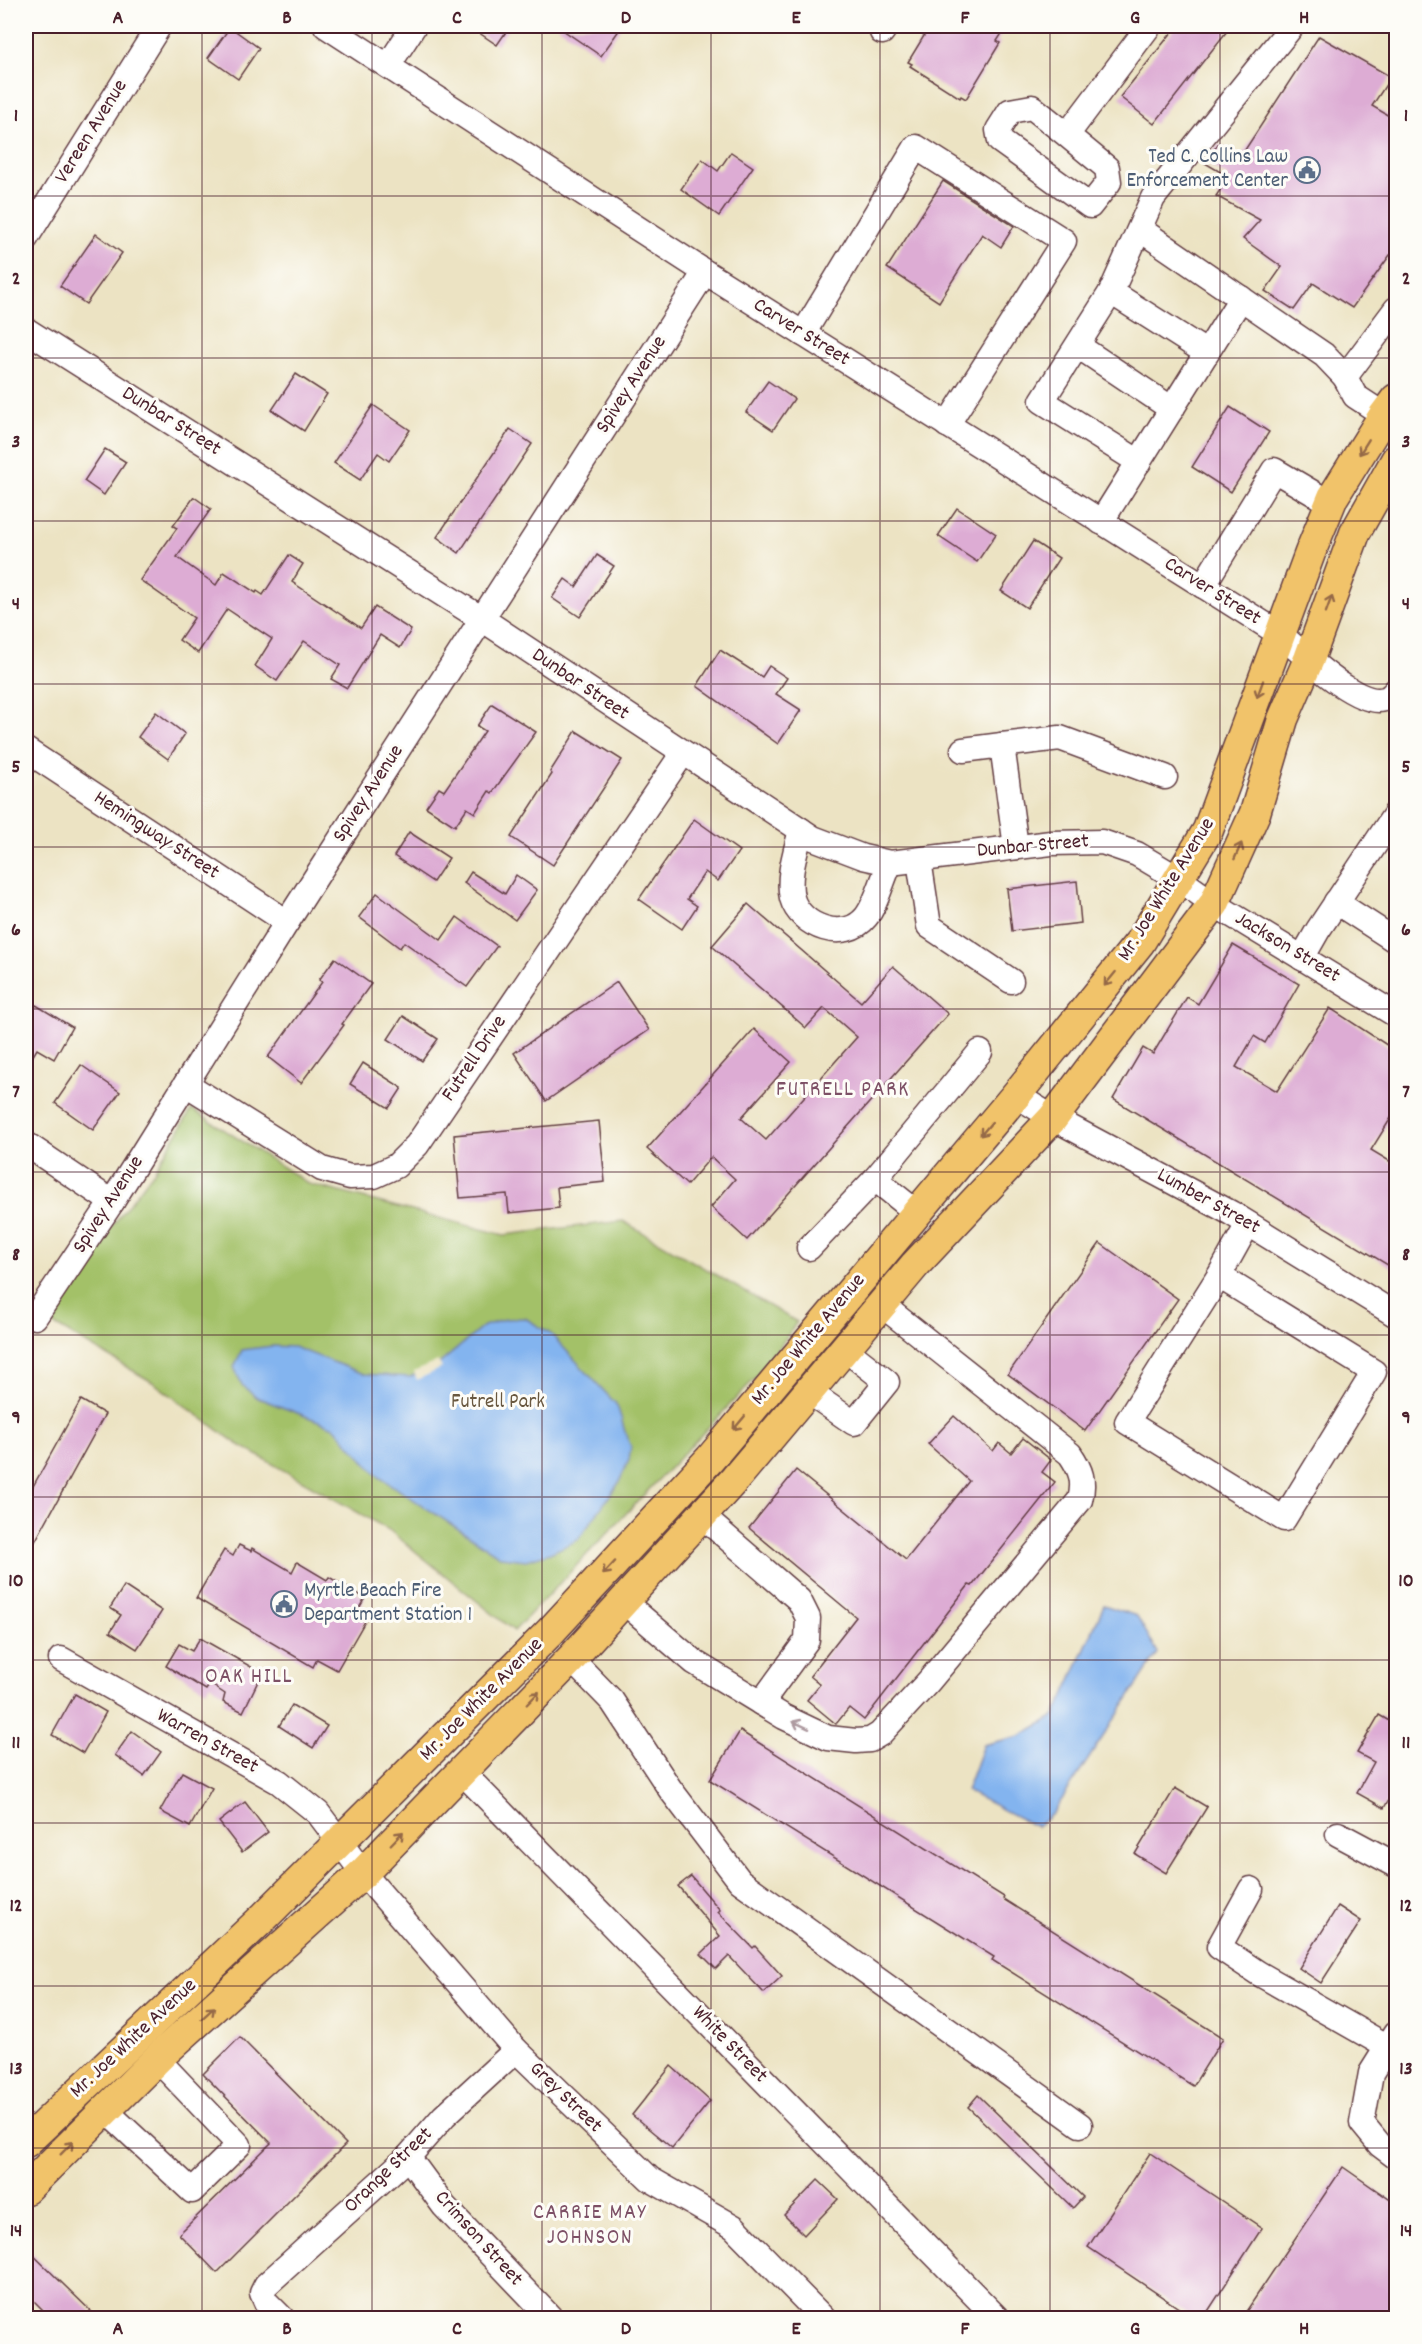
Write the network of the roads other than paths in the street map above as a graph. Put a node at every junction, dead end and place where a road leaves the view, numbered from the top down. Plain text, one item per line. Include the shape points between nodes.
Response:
1 (159, 26) edge
2 (326, 26) edge
3 (414, 26) edge
4 (1149, 26) edge
5 (1292, 26) edge
6 (388, 66) junction
7 (1067, 135) junction
8 (1141, 230) junction
9 (26, 238) edge
10 (705, 272) junction
11 (1111, 292) junction
12 (1240, 298) junction
13 (1396, 309) edge
14 (26, 330) edge
15 (803, 334) junction
16 (1077, 346) junction
17 (1207, 353) junction
18 (1345, 376) junction
19 (1390, 407) edge
20 (1172, 409) junction
21 (947, 425) junction
22 (1396, 460) edge
23 (1139, 462) junction
24 (1330, 503) junction
25 (1101, 522) junction
26 (1203, 586) junction
27 (482, 619) junction
28 (1280, 634) junction
29 (1309, 659) junction
30 (1396, 691) edge
31 (1002, 745) junction
32 (26, 750) edge
33 (963, 750) dead end
34 (683, 753) junction
35 (1165, 777) dead end
36 (1396, 813) edge
37 (801, 830) junction
38 (1016, 847) junction
39 (919, 860) junction
40 (890, 863) junction
41 (1179, 879) junction
42 (1336, 902) junction
43 (1214, 904) junction
44 (287, 922) junction
45 (1396, 941) edge
46 (1302, 958) junction
47 (1011, 981) dead end
48 (1396, 1015) edge
49 (980, 1052) dead end
50 (186, 1084) junction
51 (1016, 1095) junction
52 (1053, 1118) junction
53 (26, 1144) edge
54 (875, 1179) junction
55 (112, 1202) junction
56 (916, 1212) junction
57 (1248, 1224) junction
58 (809, 1248) dead end
59 (1219, 1276) junction
60 (882, 1305) junction
61 (1396, 1315) edge
62 (35, 1317) dead end
63 (845, 1349) junction
64 (809, 1392) junction
65 (702, 1516) junction
66 (623, 1601) junction
67 (61, 1659) dead end
68 (571, 1659) junction
69 (761, 1703) junction
70 (462, 1772) junction
71 (1338, 1834) dead end
72 (340, 1842) junction
73 (1396, 1865) edge
74 (363, 1873) junction
75 (1251, 1889) dead end
76 (1392, 2040) edge
77 (516, 2050) junction
78 (157, 2059) junction
79 (105, 2110) junction
80 (1080, 2125) dead end
81 (26, 2142) edge
82 (408, 2157) junction
83 (1396, 2157) edge
84 (26, 2189) edge
85 (282, 2319) edge
86 (550, 2319) edge
87 (823, 2319) edge
88 (997, 2319) edge

1 - 9 street, Vereen Avenue
2 - 6 street, Carver Street
3 - 6 street
4 - 7 street
5 - 8 street via 1153,198
6 - 10 street, Carver Street
7 - 7 street via 1107,168 1109,182 1090,206 1000,141 998,130 1010,111 1032,107
8 - 11 street
8 - 12 street
10 - 15 street, Carver Street
10 - 27 street, Spivey Avenue
11 - 16 street
11 - 17 street
12 - 17 street
12 - 18 street via 1324,354
13 - 18 street
14 - 27 street, Dunbar Street
15 - 21 street, Carver Street
15 - 21 street via 916,147 926,153 1064,241
16 - 20 street
16 - 23 street via 1042,402
17 - 20 street
18 - 19 street via 1355,396
19 -> 24 main road, Mr. Joe White Avenue
20 - 23 street
21 - 25 street, Carver Street
29 -> 22 main road, Mr. Joe White Avenue via 1355,532
23 - 25 street
24 - 26 street via 1274,470
24 - 28 main road, Mr. Joe White Avenue
25 - 26 street, Carver Street
26 - 28 street, Carver Street
27 - 34 street, Dunbar Street
27 - 44 street, Spivey Avenue
28 - 29 street, Carver Street
28 -> 41 main road, Mr. Joe White Avenue via 1208,830
29 - 30 street, Carver Street via 1353,692 1370,699 1386,699
43 -> 29 main road, Mr. Joe White Avenue via 1255,813 1283,719
31 - 33 street
31 - 35 street via 1060,738
31 - 38 street
32 - 44 street, Hemingway Street
34 - 37 street, Dunbar Street
34 - 50 street, Futrell Drive via 417,1145 396,1166 374,1176 350,1177 322,1169
36 - 42 street
37 - 40 street, Dunbar Street via 863,857
37 - 40 street via 790,879 792,898 808,920 825,928 854,928 866,917
38 - 39 street, Dunbar Street
38 - 41 street, Dunbar Street via 1102,842 1137,854
39 - 40 street, Dunbar Street
39 - 47 street via 929,926
41 - 43 street, Jackson Street
41 -> 51 main road, Mr. Joe White Avenue via 1140,942
42 - 45 street
42 - 46 street
43 - 46 street, Jackson Street
43 - 52 main road, Mr. Joe White Avenue
44 - 50 street, Spivey Avenue
46 - 48 street, Jackson Street
49 - 54 street
50 - 55 street, Spivey Avenue
51 - 52 street, Lumber Street
51 -> 56 main road, Mr. Joe White Avenue
52 - 57 street, Lumber Street
52 - 60 main road, Mr. Joe White Avenue
53 - 55 street
54 - 56 street
54 - 58 street
55 - 62 street, Spivey Avenue
56 -> 72 main road, Mr. Joe White Avenue via 710,1459 545,1638
57 - 59 street
57 - 61 street, Lumber Street
59 - 59 street via 1127,1422 1284,1519 1374,1372
60 - 63 main road, Mr. Joe White Avenue
60 -> 69 street via 1070,1454 1080,1468 1080,1500 880,1734 856,1742 828,1738
63 - 64 main road, Mr. Joe White Avenue
63 - 64 street via 886,1382 854,1423
64 - 65 main road, Mr. Joe White Avenue
65 - 66 main road, Mr. Joe White Avenue
65 - 69 street via 799,1600 808,1618 807,1640
66 - 68 main road, Mr. Joe White Avenue
66 - 69 street via 694,1662
67 - 72 street, Warren Street via 279,1782 318,1813
70 -> 68 main road, Mr. Joe White Avenue
68 - 80 street via 612,1701 670,1789 740,1881
74 -> 70 main road, Mr. Joe White Avenue
70 - 88 street, White Street
71 - 73 street
72 - 74 street, Grey Street
72 - 81 main road, Mr. Joe White Avenue
74 - 77 street, Grey Street
78 -> 74 main road, Mr. Joe White Avenue
75 - 76 street via 1218,1947 1258,1973
76 - 83 street via 1371,2073 1362,2123
77 - 82 street, Orange Street via 444,2116
77 - 87 street, Grey Street via 650,2179 734,2227
78 - 79 main road, Mr. Joe White Avenue
78 - 79 street via 239,2145 192,2191
84 -> 79 main road, Mr. Joe White Avenue
82 - 85 street, Orange Street via 266,2285 262,2293
82 - 86 street, Crimson Street via 444,2206

